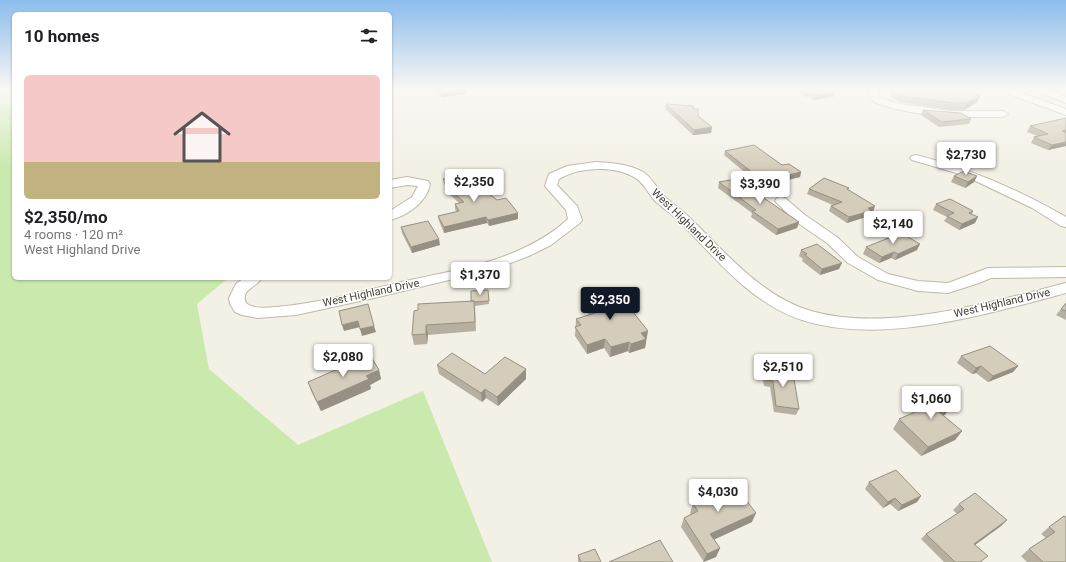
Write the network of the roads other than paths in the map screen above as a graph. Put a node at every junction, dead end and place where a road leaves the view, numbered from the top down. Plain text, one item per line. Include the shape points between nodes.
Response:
1 (916, 158) dead end
2 (392, 184) edge
3 (781, 201) dead end
4 (392, 215) edge
5 (1066, 223) edge
6 (1066, 272) edge
7 (252, 280) edge
8 (1066, 288) edge

1 - 5 street via 967,173 1036,205
2 - 4 street via 417,181 424,184 424,190 418,198
3 - 6 street via 832,240 853,260 883,277 918,286 948,288 988,273
7 - 8 street, West Highland Drive via 241,287 236,294 236,300 246,311 257,313 312,306 513,259 561,232 575,220 572,209 551,186 553,177 567,170 602,167 624,168 642,176 656,195 746,280 774,300 807,316 850,323 889,323 954,315

